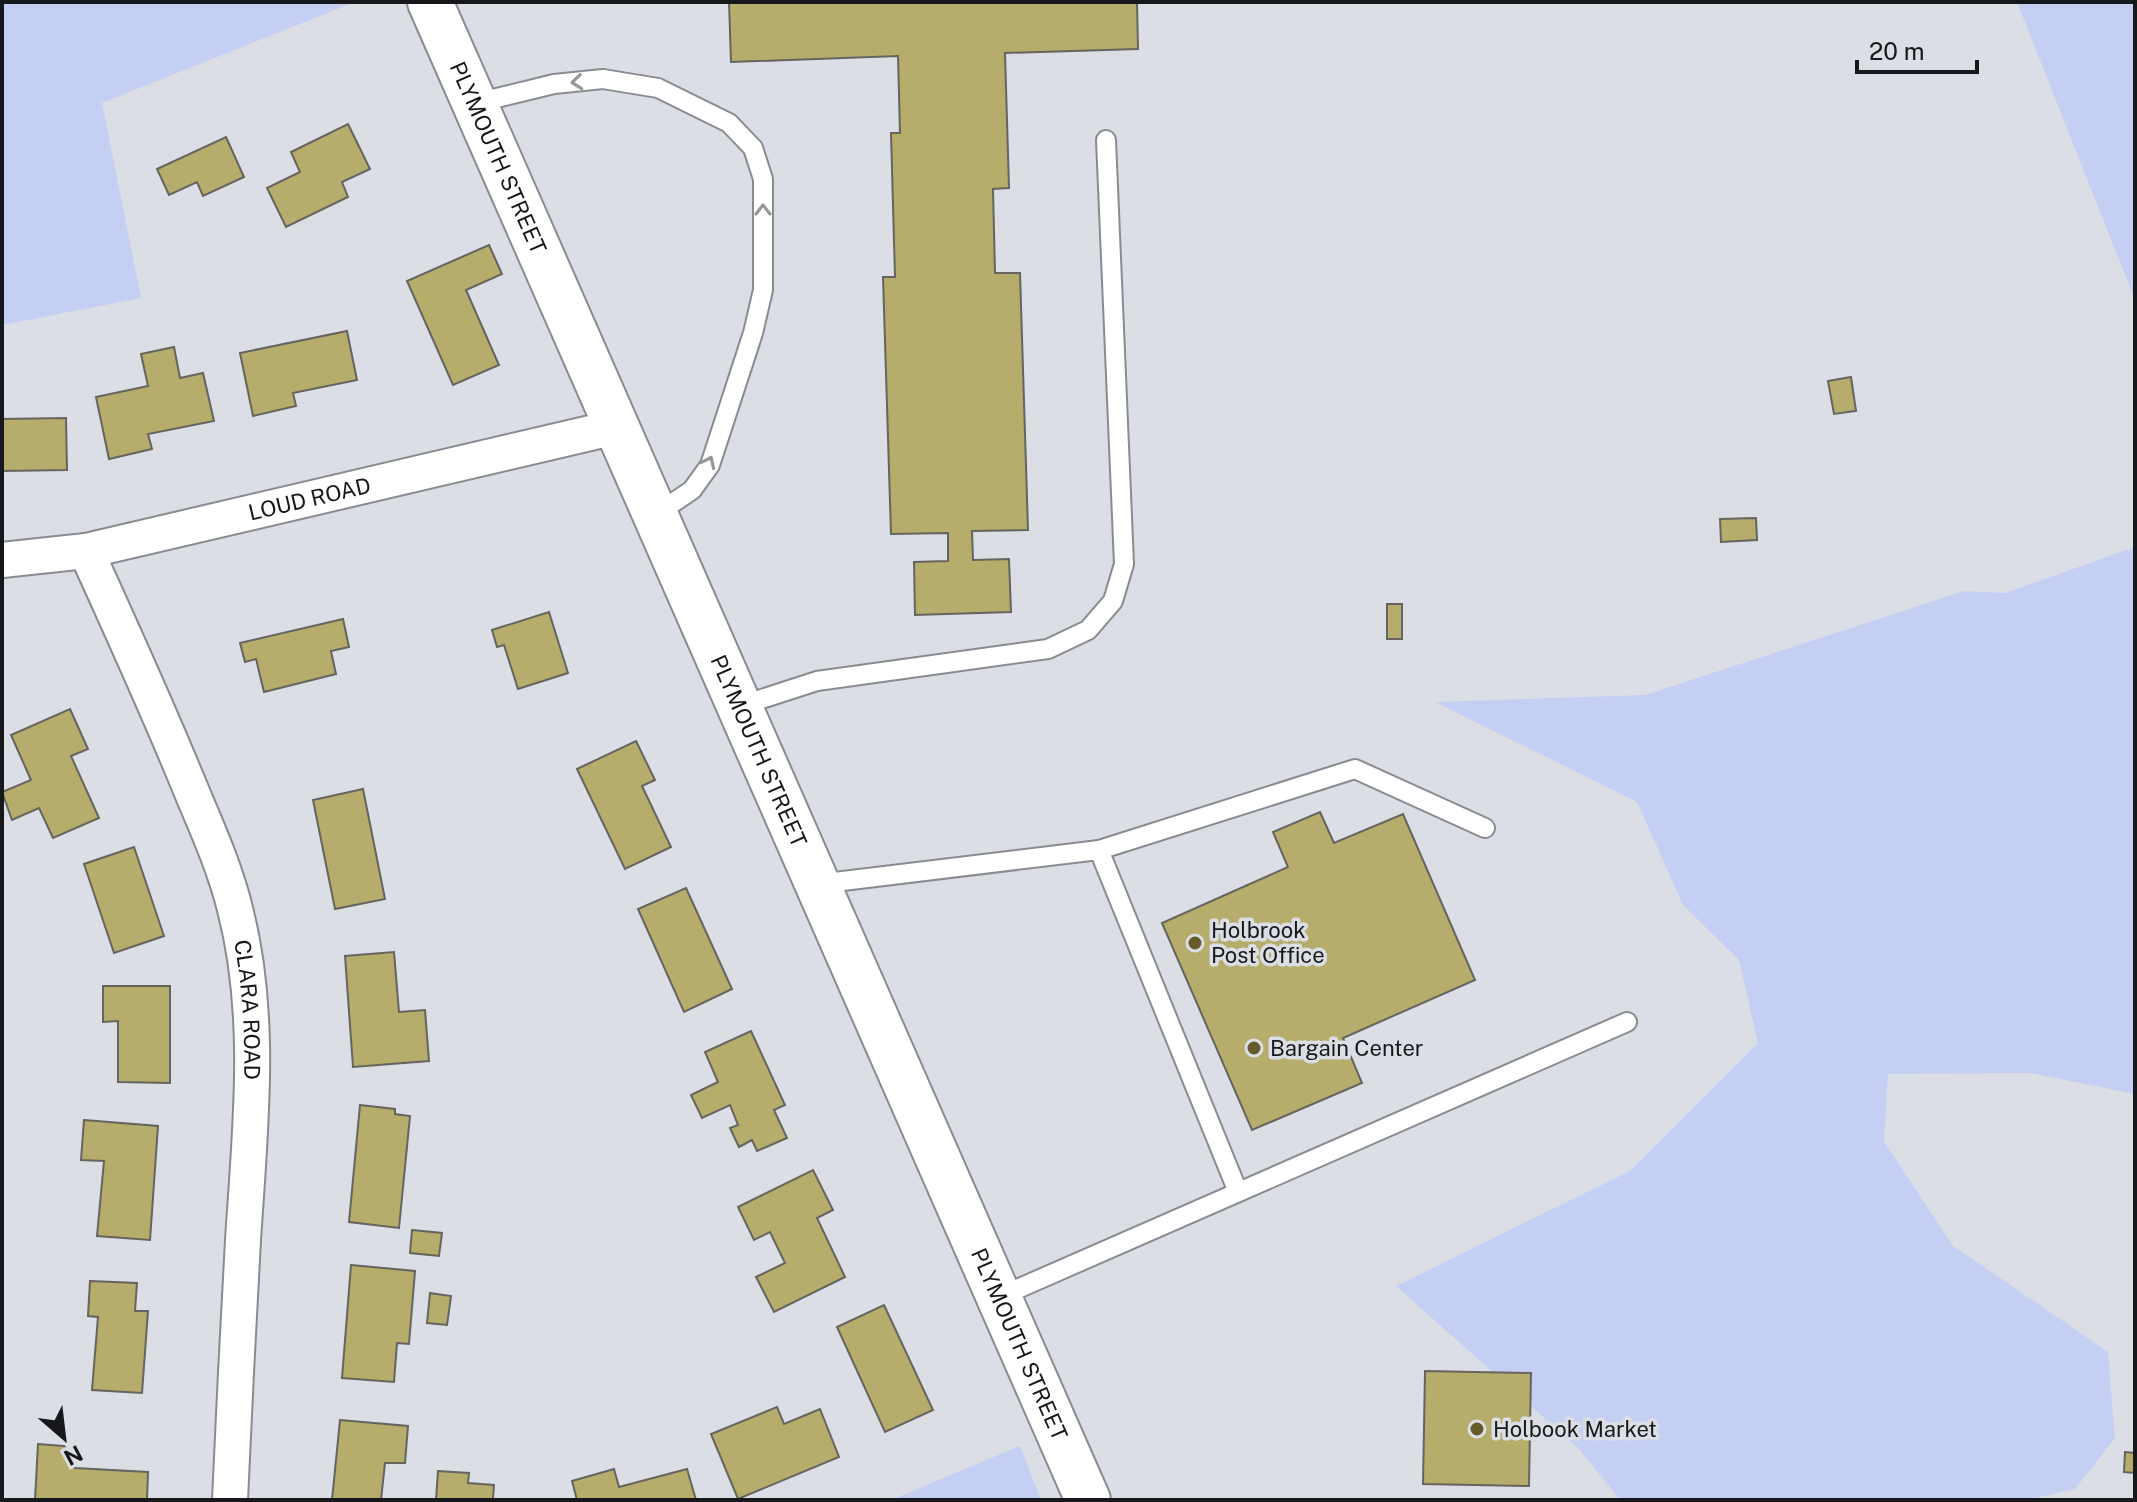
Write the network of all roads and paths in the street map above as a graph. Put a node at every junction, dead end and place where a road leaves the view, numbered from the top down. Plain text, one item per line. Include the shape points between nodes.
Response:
1 (430, 2) edge
2 (476, 103) junction
3 (1106, 140) dead end
4 (616, 427) junction
5 (655, 515) junction
6 (86, 551) junction
7 (2, 560) edge
8 (740, 706) junction
9 (1485, 828) dead end
10 (1099, 850) junction
11 (818, 884) junction
12 (1627, 1022) dead end
13 (1238, 1192) junction
14 (999, 1297) junction
15 (230, 1500) edge
16 (1088, 1500) edge

1 - 2 street, PLYMOUTH STREET
2 - 4 street, PLYMOUTH STREET
5 -> 2 lane via 692,490 710,465 753,333 763,290 763,179 753,148 729,123 658,88 630,83 603,79 554,84
3 - 8 lane via 1124,564 1113,601 1088,630 1048,649 817,681
4 - 5 street, PLYMOUTH STREET
4 - 6 street, LOUD ROAD
5 - 8 street, PLYMOUTH STREET
6 - 7 street, LOUD ROAD
6 - 15 street, CLARA ROAD via 207,830 235,908 248,980 251,1146
8 - 11 street, PLYMOUTH STREET
9 - 10 lane via 1355,769
10 - 11 lane
10 - 13 lane
11 - 14 street, PLYMOUTH STREET
12 - 13 lane
13 - 14 lane
14 - 16 street, PLYMOUTH STREET

